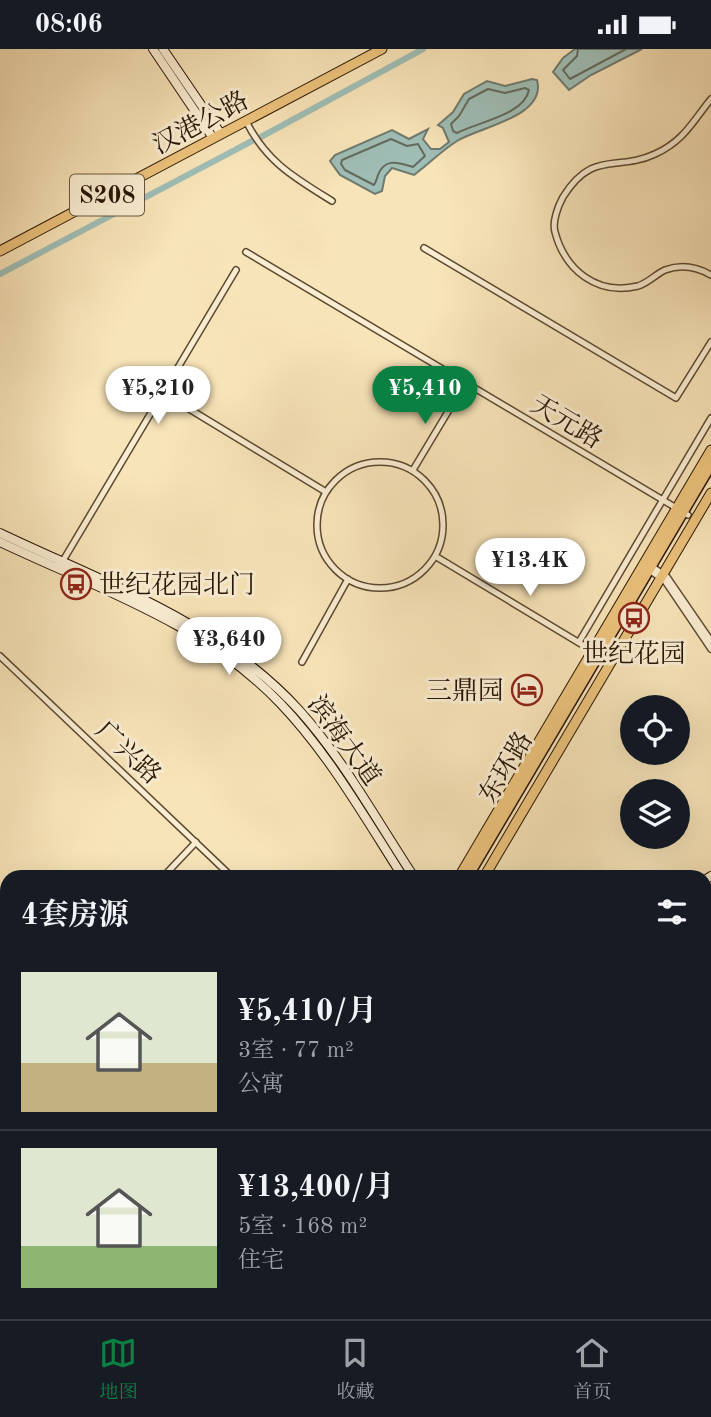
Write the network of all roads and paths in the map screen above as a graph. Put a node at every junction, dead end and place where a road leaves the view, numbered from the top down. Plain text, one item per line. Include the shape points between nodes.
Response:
1 (153, 49) edge
2 (163, 49) edge
3 (372, 49) edge
4 (382, 49) edge
5 (711, 99) edge
6 (246, 121) junction
7 (216, 134) junction
8 (332, 201) dead end
9 (424, 248) dead end
10 (0, 249) edge
11 (246, 252) dead end
12 (236, 270) dead end
13 (711, 275) edge
14 (711, 342) edge
15 (163, 393) junction
16 (458, 395) dead end
17 (711, 418) edge
18 (711, 450) edge
19 (711, 464) edge
20 (413, 470) junction
21 (711, 477) edge
22 (326, 492) junction
23 (711, 493) edge
24 (663, 500) junction
25 (683, 512) junction
26 (0, 533) edge
27 (0, 542) edge
28 (435, 556) junction
29 (60, 566) junction
30 (653, 569) junction
31 (348, 579) junction
32 (711, 641) edge
33 (579, 642) junction
34 (711, 649) edge
35 (0, 656) edge
36 (601, 656) junction
37 (6, 662) junction
38 (302, 662) dead end
39 (0, 669) edge
40 (196, 842) junction
41 (170, 870) edge
42 (225, 870) edge
43 (398, 870) edge
44 (409, 870) edge
45 (463, 870) edge
46 (471, 870) edge
47 (479, 870) edge
48 (488, 870) edge

1 - 7 main road
2 - 7 main road
3 - 7 main road, 汉港公路
4 - 6 main road, 汉港公路 / S208
5 - 13 street via 695,123 655,154 606,163 573,181 560,202 554,226 559,249 575,272 614,289 640,285 666,270 687,267
6 - 7 main road, 汉港公路 / S208
6 - 8 street via 272,161
7 - 10 main road, 汉港公路 / S208
9 - 14 street via 676,398
11 - 24 street, 天元路
12 - 15 street
15 - 22 street
15 - 29 street
16 - 20 street
17 - 24 street
18 - 25 main road
19 - 25 highway, 东环路
20 - 22 street via 375,461 356,466
20 - 28 street via 430,485 440,504 444,526
21 - 25 highway, 东环路
22 - 31 street via 317,530 322,550
23 - 30 main road
24 - 25 street, 天元路
24 - 33 street
25 - 30 highway, 东环路
26 - 29 main road, 滨海大道
27 - 29 main road, 滨海大道
28 - 31 street via 412,580 391,587 369,587
28 - 33 street
29 - 43 main road, 滨海大道 via 181,627 252,677 316,745
29 - 44 main road, 滨海大道 via 194,626 264,675 322,738
30 - 32 street
30 - 34 street
30 - 36 highway, 东环路
31 - 38 street
33 - 36 street
35 - 37 street, 广兴路
36 - 45 main road
36 - 46 highway, 东环路
36 - 47 highway, 东环路
36 - 48 main road
37 - 39 street
37 - 40 street, 广兴路
40 - 41 street
40 - 42 street, 广兴路

